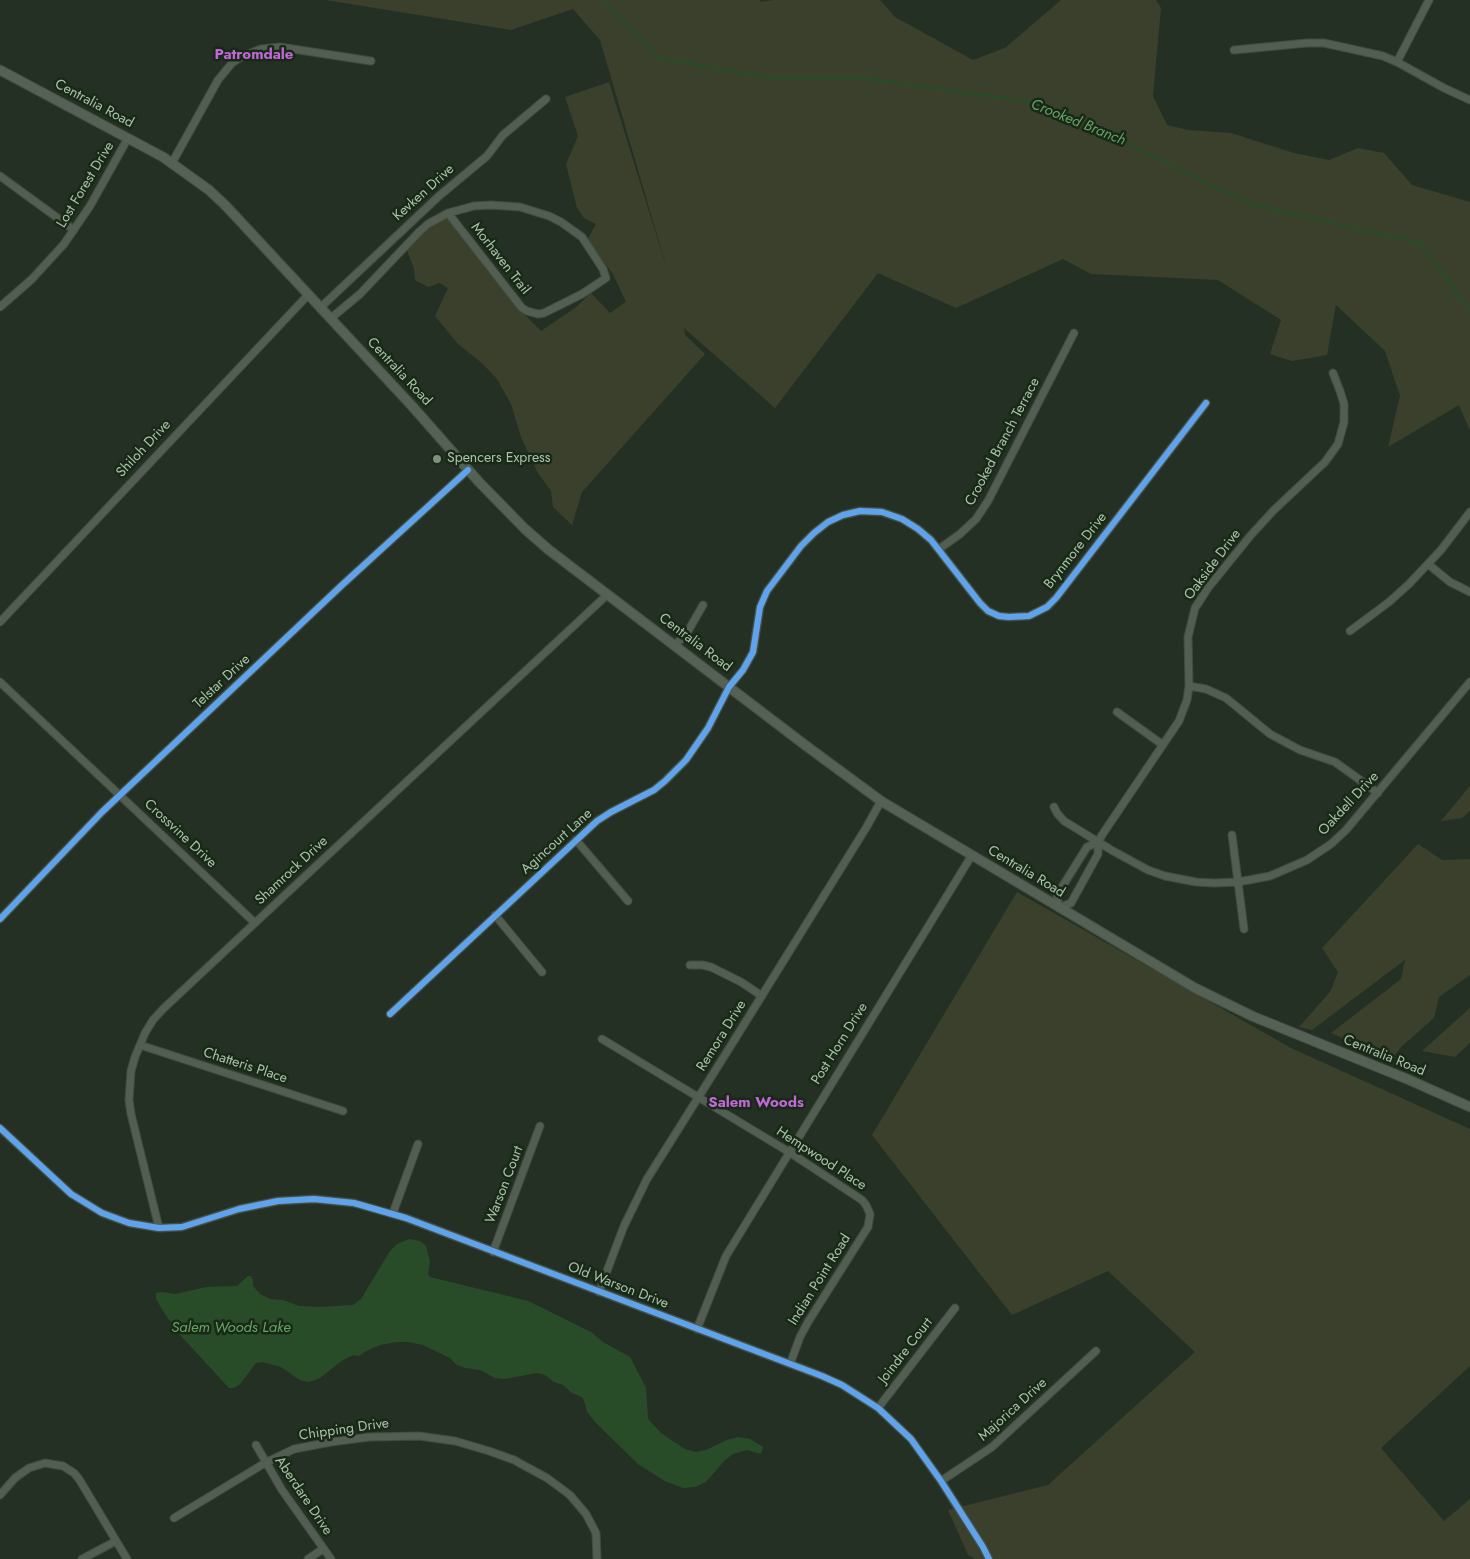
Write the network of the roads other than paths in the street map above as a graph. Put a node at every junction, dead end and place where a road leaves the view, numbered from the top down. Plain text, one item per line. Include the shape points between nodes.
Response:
1 (1429, 0) edge
2 (1234, 50) dead end
3 (371, 61) dead end
4 (1398, 62) junction
5 (0, 70) edge
6 (546, 99) dead end
7 (1470, 100) edge
8 (128, 138) junction
9 (172, 163) junction
10 (0, 176) edge
11 (448, 213) junction
12 (74, 230) junction
13 (308, 295) junction
14 (0, 307) edge
15 (320, 308) junction
16 (330, 319) junction
17 (1074, 333) dead end
18 (1333, 372) dead end
19 (1206, 403) dead end
20 (468, 470) junction
21 (1470, 512) edge
22 (939, 549) junction
23 (1428, 564) junction
24 (1470, 592) edge
25 (608, 594) junction
26 (703, 605) dead end
27 (0, 622) edge
28 (1350, 631) dead end
29 (675, 645) junction
30 (0, 682) edge
31 (1470, 682) edge
32 (729, 686) junction
33 (1188, 686) junction
34 (1117, 712) dead end
35 (1163, 745) junction
36 (1378, 793) junction
37 (120, 795) junction
38 (881, 801) junction
39 (1054, 807) dead end
40 (1232, 835) dead end
41 (576, 840) junction
42 (1098, 842) junction
43 (972, 855) junction
44 (1238, 882) junction
45 (628, 901) dead end
46 (1059, 908) junction
47 (495, 915) junction
48 (0, 919) edge
49 (255, 923) junction
50 (1244, 929) dead end
51 (690, 965) dead end
52 (542, 972) dead end
53 (762, 996) junction
54 (390, 1014) dead end
55 (602, 1039) dead end
56 (140, 1045) junction
57 (699, 1097) junction
58 (1470, 1107) edge
59 (343, 1111) dead end
60 (540, 1126) dead end
61 (0, 1128) edge
62 (418, 1144) dead end
63 (789, 1152) junction
64 (869, 1210) joint
65 (394, 1213) junction
66 (159, 1228) junction
67 (493, 1252) junction
68 (599, 1292) junction
69 (955, 1308) dead end
70 (697, 1329) junction
71 (1096, 1351) dead end
72 (790, 1364) junction
73 (878, 1408) junction
74 (256, 1445) dead end
75 (265, 1462) junction
76 (942, 1481) junction
77 (0, 1495) edge
78 (174, 1518) dead end
79 (116, 1541) junction
80 (323, 1549) junction
81 (82, 1559) edge
82 (127, 1559) edge
83 (308, 1559) edge
84 (331, 1559) edge
85 (597, 1559) edge
86 (989, 1559) edge

1 - 4 street
2 - 4 street via 1324,43
3 - 9 street via 280,47 260,49 246,55 232,63 218,80
4 - 7 street
5 - 8 main road, Centralia Road
6 - 15 street, Kevken Drive via 503,135 487,156 439,196
8 - 9 main road, Centralia Road
8 - 12 street, Lost Forest Drive
9 - 13 main road, Centralia Road via 226,206
10 - 12 street
11 - 11 street, Morhaven Trail via 491,204 520,207 549,216 582,238 606,278 544,313 527,311
11 - 16 street, Morhaven Trail via 419,232 360,294
12 - 14 street, Lost Forest Drive via 32,279
13 - 15 main road, Centralia Road
13 - 27 street, Shiloh Drive
15 - 16 main road, Centralia Road
16 - 20 main road, Centralia Road
17 - 22 street, Crooked Branch Terrace via 988,501 976,519
18 - 33 street, Oakside Drive via 1344,404 1344,422 1338,444 1325,462 1251,534 1195,608 1188,637
19 - 22 street, Brynmore Drive via 1056,598 1037,613 1009,617 988,611
20 - 25 main road, Centralia Road via 525,529
20 - 37 street, Telstar Drive
21 - 23 street
22 - 32 street, Brynmore Drive via 918,529 882,512 860,511 828,522 801,546 766,590 753,652
23 - 24 street via 1450,582
23 - 28 street via 1389,602
25 - 29 main road, Centralia Road
25 - 49 street, Shamrock Drive
26 - 29 street via 687,633
29 - 32 main road, Centralia Road
30 - 37 street, Crossvine Drive
31 - 36 street, Oakdell Drive
32 - 38 main road, Centralia Road
32 - 41 street, Agincourt Lane via 697,746 676,771 654,790 611,812
33 - 35 street, Oakside Drive via 1187,700 1179,721
33 - 36 street via 1206,689 1226,698 1270,734 1300,750 1335,762
34 - 35 street
35 - 42 street, Oakside Drive
36 - 44 street, Oakdell Drive via 1346,830 1319,853 1270,876
37 - 48 street, Telstar Drive
37 - 49 street, Crossvine Drive
38 - 43 main road, Centralia Road
38 - 53 street, Remora Drive
39 - 42 street, Oakdell Drive via 1064,821
40 - 44 street
41 - 45 street
41 - 47 street, Agincourt Lane
42 - 44 street, Oakdell Drive via 1165,876 1214,884
42 - 46 street, Oakside Drive via 1098,854 1071,903
42 - 46 street, Oakside Drive via 1088,847 1057,895
43 - 46 main road, Centralia Road
43 - 63 street, Post Horn Drive
44 - 50 street
46 - 58 main road, Centralia Road via 1213,997
47 - 52 street
47 - 54 street, Agincourt Lane
49 - 56 street, Shamrock Drive via 163,1009
51 - 53 street via 711,967
53 - 57 street, Remora Drive
55 - 57 street, Hempwood Place
56 - 59 street, Chatteris Place
56 - 66 street, Shamrock Drive via 131,1071 131,1114
57 - 63 street, Hempwood Place
57 - 68 street, Remora Drive via 634,1202
60 - 67 street, Warson Court
61 - 66 street, Old Warson Drive via 85,1204 129,1223
62 - 65 street
63 - 64 street, Hempwood Place via 862,1200
63 - 70 street, Post Horn Drive via 726,1256
64 - 72 street, Indian Point Road via 868,1226 808,1322
65 - 66 street, Old Warson Drive via 354,1203 300,1199 260,1204 182,1227
65 - 67 street, Old Warson Drive
67 - 68 street, Old Warson Drive
68 - 70 street, Old Warson Drive
69 - 73 street, Joindre Court
70 - 72 street, Old Warson Drive
71 - 76 street, Majorica Drive via 992,1447
72 - 73 street, Old Warson Drive via 842,1386
73 - 76 street, Old Warson Drive via 911,1439
74 - 75 street, Aberdare Drive
75 - 78 street, Chipping Drive
75 - 80 street, Aberdare Drive
75 - 85 street, Chipping Drive via 300,1447 369,1437 419,1436 473,1446 514,1460 570,1495 593,1524
76 - 86 street, Old Warson Drive
77 - 79 street via 29,1468 45,1463 63,1466 80,1479
79 - 81 street
79 - 82 street
80 - 83 street
80 - 84 street, Aberdare Drive

